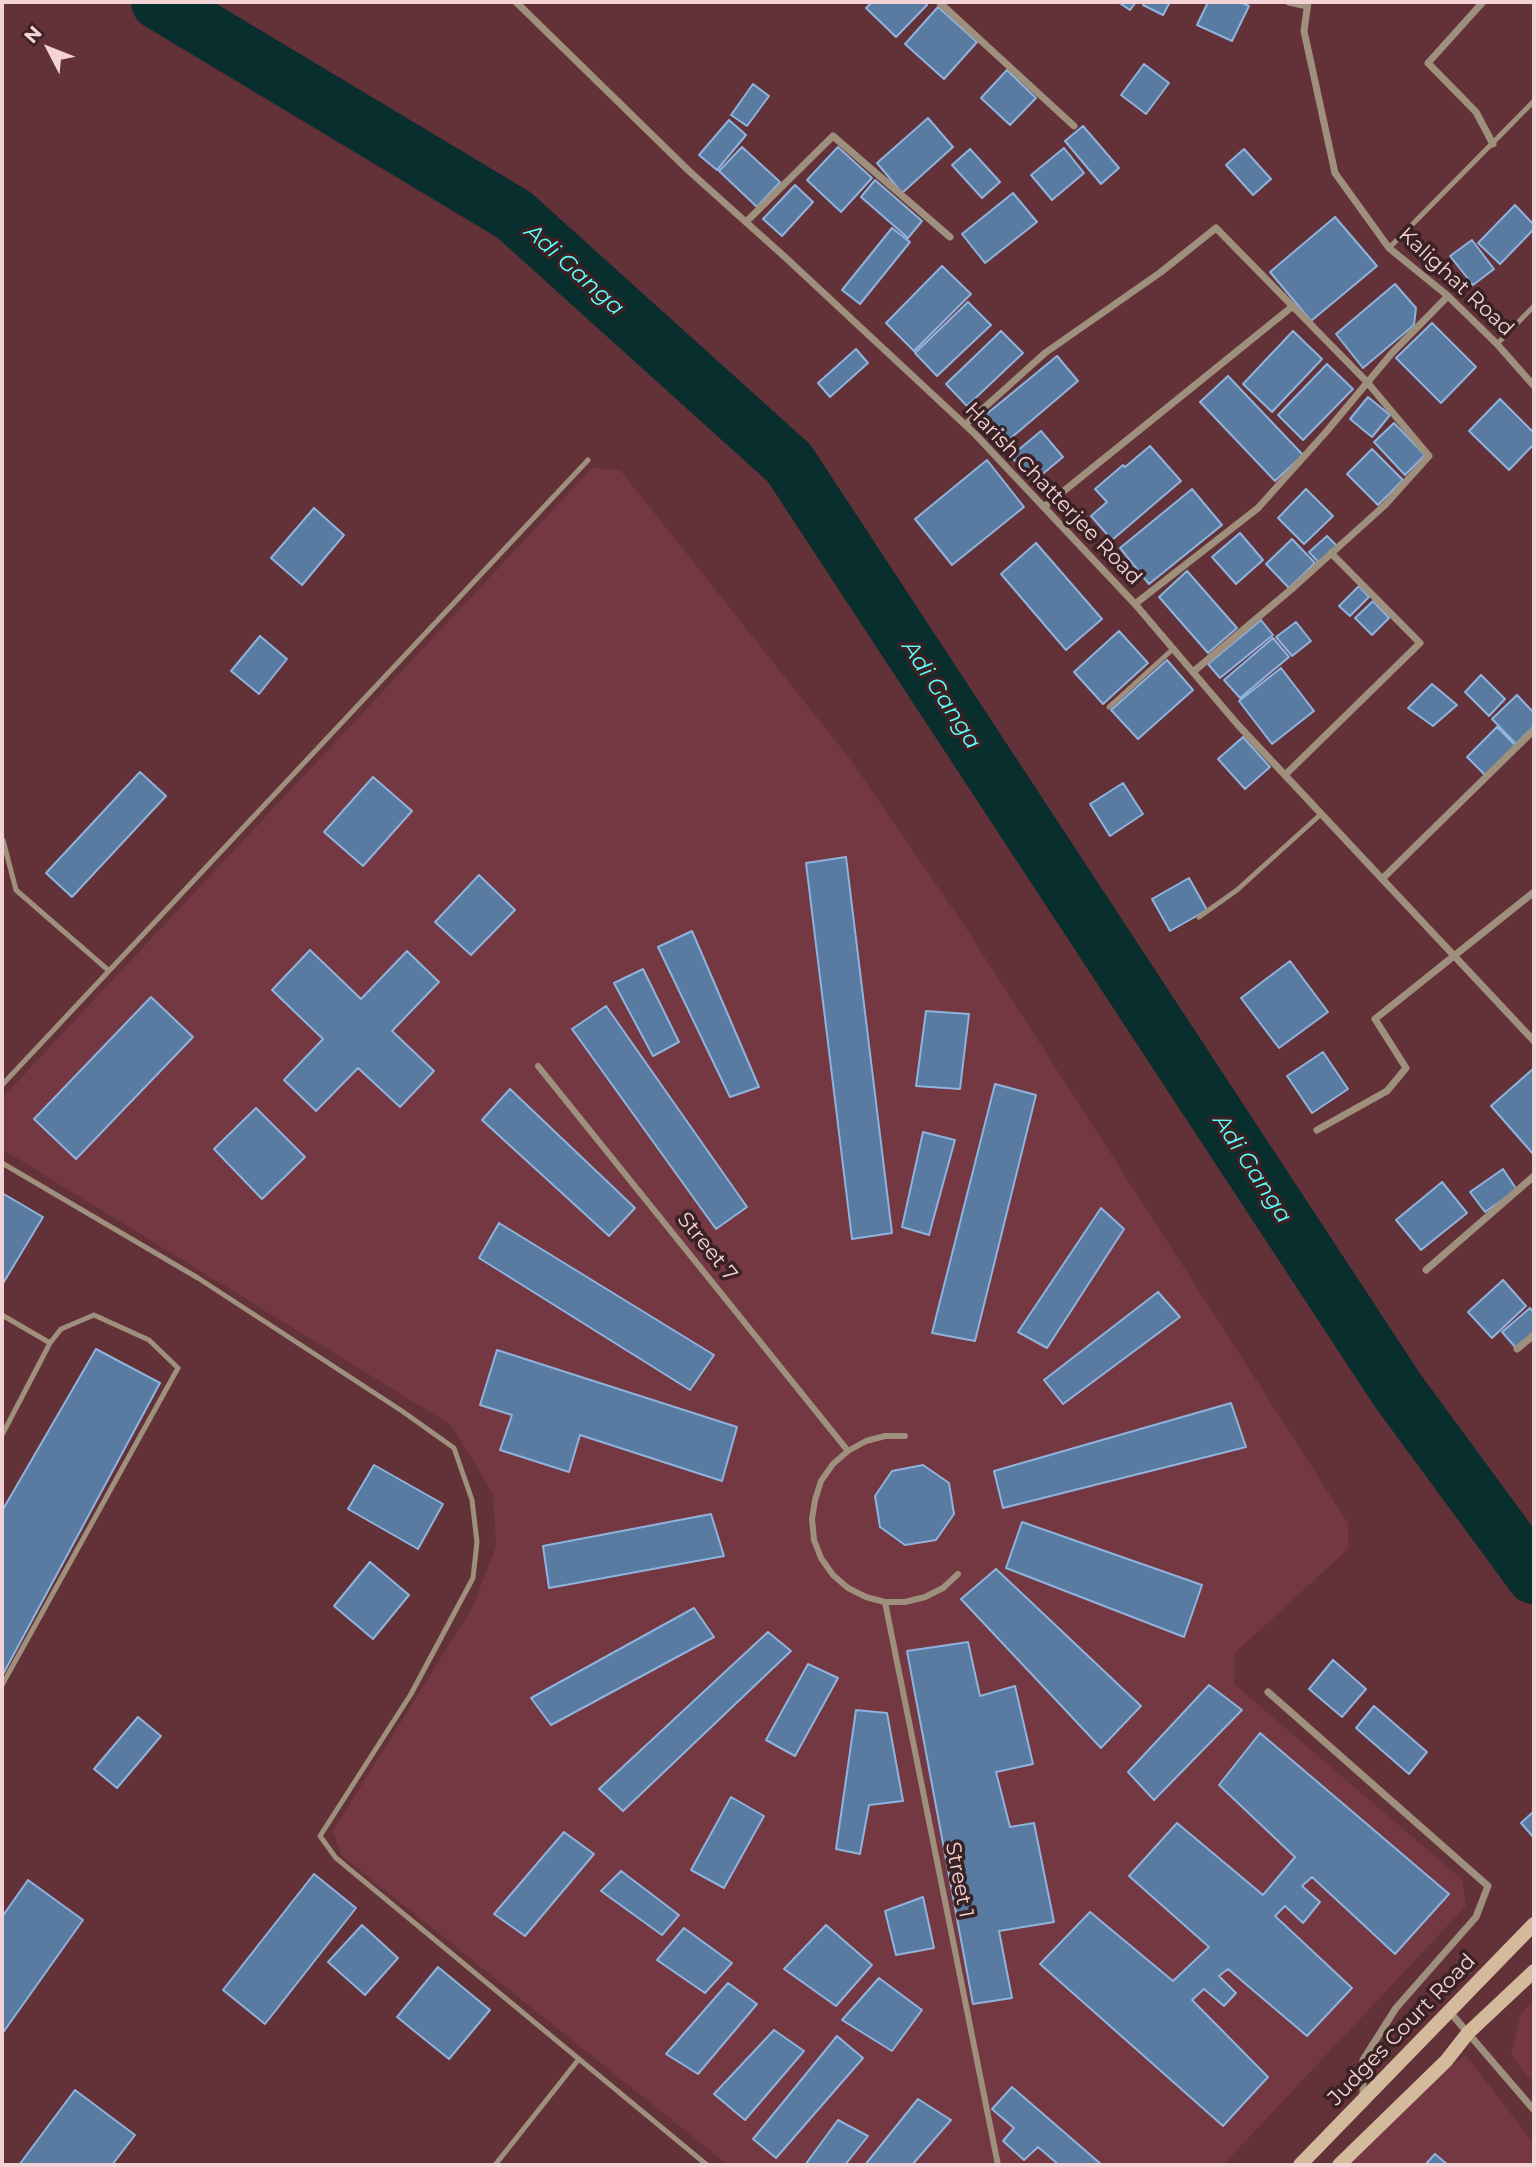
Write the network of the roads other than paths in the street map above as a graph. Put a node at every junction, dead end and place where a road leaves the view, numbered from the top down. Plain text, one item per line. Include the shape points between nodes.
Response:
1 (516, 2) edge
2 (939, 2) edge
3 (1289, 2) edge
4 (1483, 2) edge
5 (1308, 4) edge
6 (1534, 101) edge
7 (1074, 126) dead end
8 (1493, 144) junction
9 (746, 222) junction
10 (950, 237) dead end
11 (1390, 248) junction
12 (1448, 296) junction
13 (1293, 306) junction
14 (1534, 306) edge
15 (1497, 344) junction
16 (1367, 382) junction
17 (1534, 386) edge
18 (965, 425) junction
19 (588, 460) dead end
20 (1044, 507) junction
21 (1331, 553) junction
22 (1135, 604) junction
23 (1173, 649) junction
24 (1193, 672) junction
25 (1109, 707) dead end
26 (1534, 730) edge
27 (1285, 775) junction
28 (1321, 814) junction
29 (3, 840) edge
30 (1382, 879) junction
31 (1534, 892) edge
32 (1199, 917) dead end
33 (1454, 956) junction
34 (108, 970) junction
35 (1534, 1041) edge
36 (538, 1066) dead end
37 (2, 1085) edge
38 (1317, 1130) dead end
39 (2, 1163) edge
40 (1534, 1176) edge
41 (1426, 1270) dead end
42 (2, 1315) edge
43 (1534, 1335) edge
44 (50, 1343) junction
45 (1517, 1349) dead end
46 (2, 1435) edge
47 (905, 1436) dead end
48 (848, 1451) junction
49 (958, 1574) dead end
50 (885, 1602) junction
51 (2, 1685) edge
52 (1268, 1692) dead end
53 (1534, 1924) edge
54 (1534, 1971) edge
55 (1449, 2011) junction
56 (1468, 2033) junction
57 (579, 2059) junction
58 (1363, 2101) junction
59 (1534, 2110) edge
60 (495, 2165) edge
61 (707, 2165) edge
62 (998, 2165) edge
63 (1300, 2165) edge
64 (1339, 2165) edge

1 - 9 street, Harish Chatterjee Road
2 - 7 street
3 - 5 street
4 - 8 street via 1428,63 1476,112
5 - 11 street, Kalighat Road via 1304,31 1335,173
6 - 8 lane
8 - 11 lane
9 - 10 street via 833,136
9 - 18 street, Harish Chatterjee Road
11 - 12 street, Kalighat Road
12 - 15 street, Kalighat Road
12 - 16 street
13 - 16 street
13 - 18 street via 1216,228 1045,353
13 - 20 street
14 - 15 lane
15 - 17 street, Kalighat Road
16 - 21 street via 1429,456 1385,505
16 - 22 street via 1258,508
18 - 20 street, Harish Chatterjee Road
19 - 34 lane
20 - 22 street, Harish Chatterjee Road
21 - 24 street
21 - 27 street via 1420,643
22 - 23 street, Harish Chatterjee Road
23 - 24 street, Harish Chatterjee Road
23 - 25 lane
24 - 27 street, Harish Chatterjee Road
26 - 30 street
27 - 28 street, Harish Chatterjee Road
28 - 30 street, Harish Chatterjee Road
28 - 32 lane via 1237,890
29 - 34 lane via 16,890
30 - 33 street, Harish Chatterjee Road
31 - 33 street
33 - 35 street, Harish Chatterjee Road
33 - 38 street via 1375,1019 1406,1068 1387,1091
34 - 37 lane
36 - 48 street, Street 7
39 - 57 lane via 198,1278 454,1448 472,1500 477,1542 474,1578 411,1693 320,1836 336,1858
40 - 41 street
42 - 44 lane
43 - 45 street
44 - 46 lane
44 - 51 lane via 61,1329 94,1315 149,1340 178,1368
47 - 48 street via 866,1441
48 - 50 street via 821,1480 812,1520 814,1540 833,1575 848,1588
49 - 50 street via 925,1597
50 - 62 street, Street 1
52 - 58 street via 1488,1886 1476,1917 1396,2008 1363,2060
53 - 55 main road, Judges Court Road
54 - 56 main road
55 - 56 street
55 - 58 main road, Judges Court Road
56 - 59 street
56 - 64 main road via 1446,2061
57 - 60 lane
57 - 61 lane
58 - 63 main road, Judges Court Road

